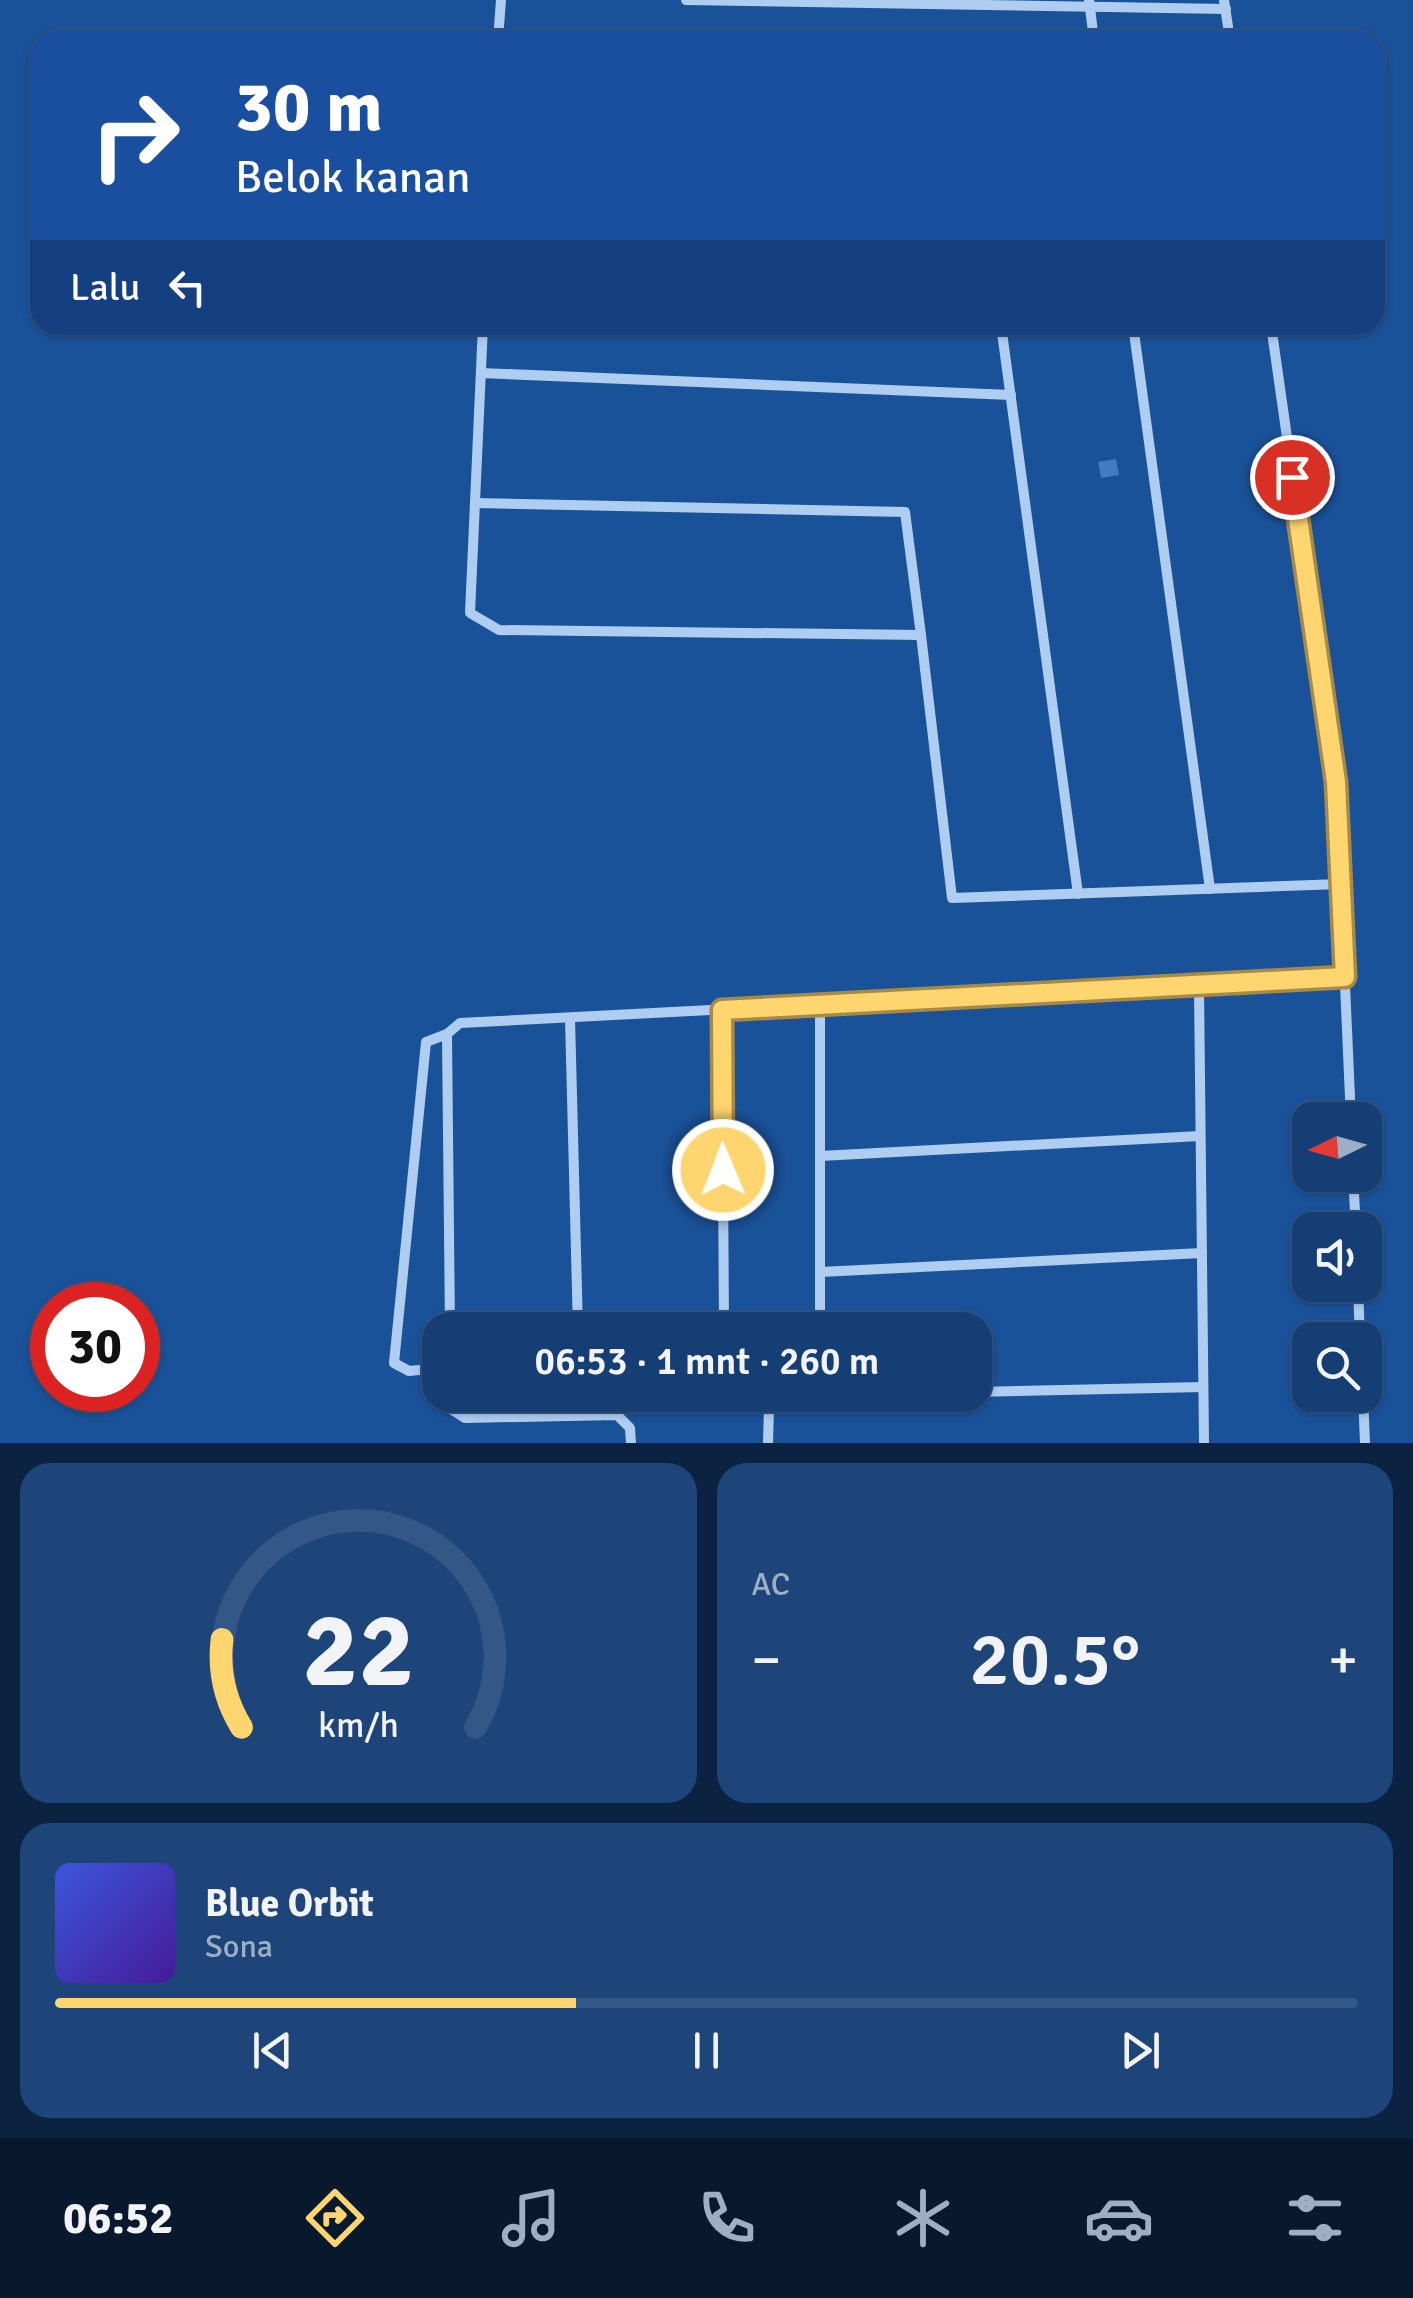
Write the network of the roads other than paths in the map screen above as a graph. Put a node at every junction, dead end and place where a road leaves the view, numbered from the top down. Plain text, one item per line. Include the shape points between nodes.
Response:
1 (501, 0) edge
2 (686, 0) edge
3 (1225, 4) edge
4 (1089, 5) edge
5 (499, 30) edge
6 (1093, 30) edge
7 (1229, 30) edge
8 (483, 335) edge
9 (1002, 335) edge
10 (1134, 335) edge
11 (1272, 335) edge
12 (481, 372) junction
13 (1010, 395) junction
14 (475, 503) junction
15 (922, 635) junction
16 (1341, 884) junction
17 (1210, 889) junction
18 (1078, 894) junction
19 (1345, 977) junction
20 (1200, 987) junction
21 (820, 1006) junction
22 (722, 1010) junction
23 (570, 1018) junction
24 (447, 1034) junction
25 (1350, 1102) edge
26 (1200, 1136) junction
27 (820, 1156) junction
28 (1202, 1253) junction
29 (820, 1272) junction
30 (450, 1312) edge
31 (578, 1312) edge
32 (724, 1312) edge
33 (820, 1312) edge
34 (422, 1370) edge
35 (1204, 1387) junction
36 (992, 1392) edge
37 (456, 1412) edge
38 (580, 1412) edge
39 (770, 1412) edge
40 (1364, 1412) edge
41 (580, 1415) junction
42 (632, 1443) edge
43 (768, 1443) edge
44 (1204, 1443) edge
45 (1365, 1443) edge

1 - 5 street
2 - 4 street
3 - 4 street
3 - 7 street
4 - 6 street
8 - 12 street
9 - 13 street
10 - 17 street
11 - 16 street via 1336,782
12 - 13 street
12 - 14 street
13 - 18 street
14 - 15 street via 905,512
14 - 15 street via 470,613 499,630
15 - 18 street via 952,898
16 - 17 street
16 - 19 street
17 - 18 street
19 - 20 street
19 - 25 street
20 - 21 street
20 - 26 street
21 - 22 street
21 - 27 street
22 - 23 street
22 - 32 street
23 - 24 street via 460,1023
23 - 31 street
24 - 30 street
24 - 34 street via 426,1042 394,1364
26 - 27 street
26 - 28 street
27 - 29 street
28 - 29 street
28 - 35 street
29 - 33 street
35 - 36 street
35 - 44 street
37 - 41 street via 465,1418
38 - 41 street
39 - 43 street
40 - 45 street
41 - 42 street via 617,1415 630,1428

